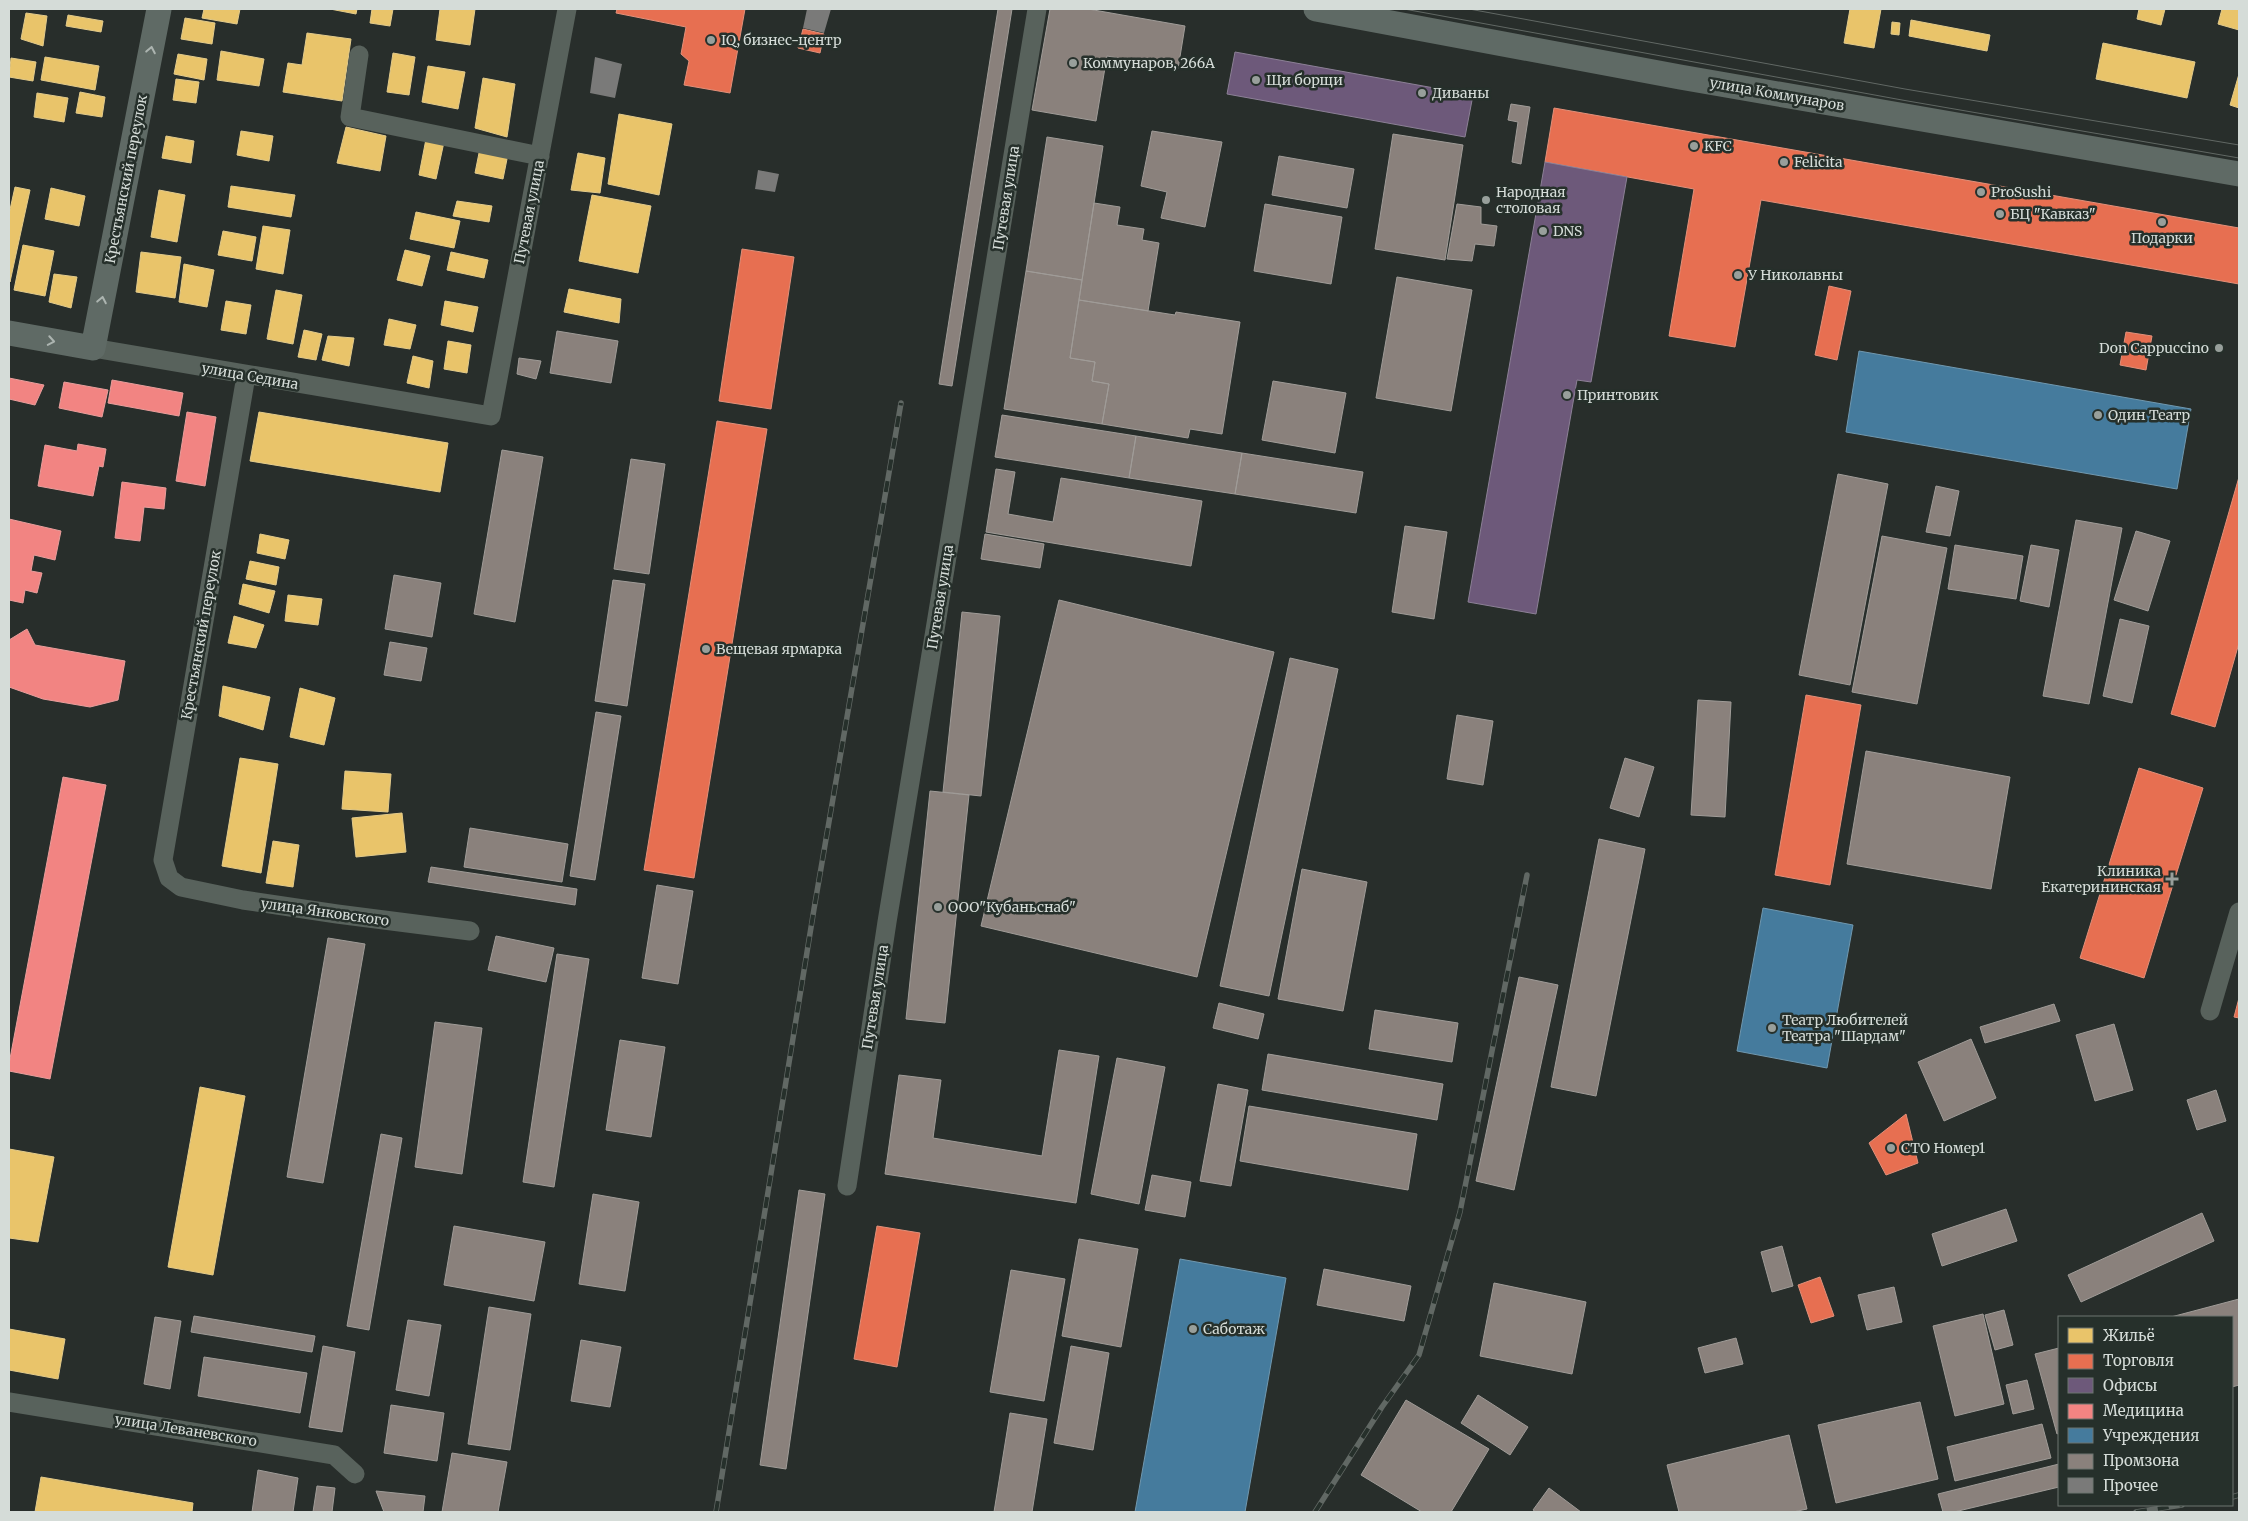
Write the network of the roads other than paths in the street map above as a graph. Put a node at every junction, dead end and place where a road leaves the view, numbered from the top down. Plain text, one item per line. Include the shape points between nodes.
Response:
1 (158, 9) edge
2 (567, 9) edge
3 (1036, 9) edge
4 (1316, 9) edge
5 (359, 55) dead end
6 (540, 156) junction
7 (2239, 174) edge
8 (9, 333) edge
9 (93, 348) junction
10 (246, 376) junction
11 (491, 416) joint
12 (182, 887) joint
13 (2239, 912) edge
14 (470, 931) dead end
15 (2210, 1011) dead end
16 (847, 1186) dead end
17 (9, 1402) edge
18 (356, 1474) dead end

9 -> 1 main road, Крестьянский переулок
2 - 6 street, Путевая улица
3 - 16 street, Путевая улица
4 - 7 main road, улица Коммунаров via 1680,77
5 - 6 street via 350,116
6 - 11 street, Путевая улица
8 -> 9 main road, улица Седина
9 - 10 street, улица Седина
10 - 11 street, улица Седина
10 - 12 street, Крестьянский переулок via 163,860 168,878
12 - 14 street, улица Янковского via 327,913
13 - 15 street
17 - 18 street, улица Леваневского via 334,1455

